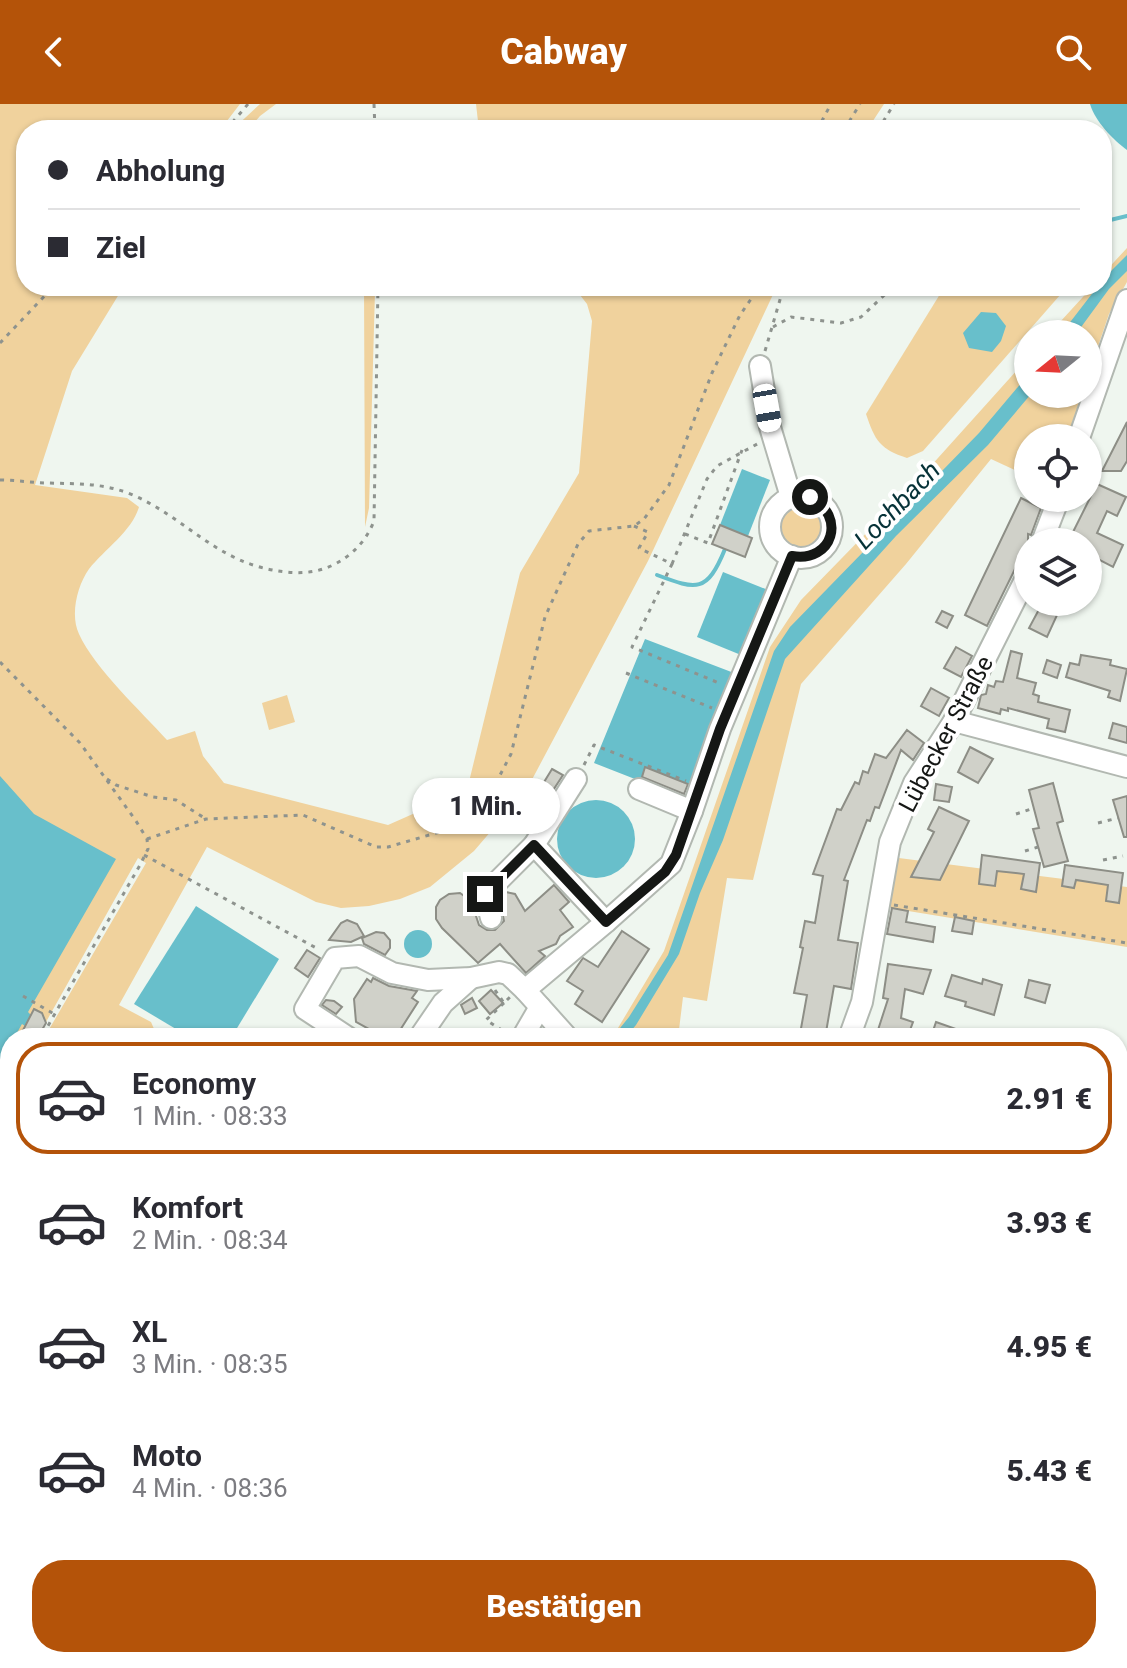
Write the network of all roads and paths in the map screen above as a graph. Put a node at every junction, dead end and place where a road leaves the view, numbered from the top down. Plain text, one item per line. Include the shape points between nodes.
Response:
1 (248, 104) edge
2 (234, 120) edge
3 (45, 296) edge
4 (378, 296) edge
5 (753, 296) edge
6 (781, 296) edge
7 (883, 296) edge
8 (1127, 300) edge
9 (773, 327) junction
10 (0, 343) edge
11 (760, 366) joint
12 (1084, 424) edge
13 (773, 437) junction
14 (742, 450) junction
15 (0, 480) edge
16 (791, 497) junction
17 (634, 526) junction
18 (685, 534) junction
19 (792, 556) junction
20 (672, 564) junction
21 (1014, 602) edge
22 (0, 662) edge
23 (628, 674) dead end
24 (728, 686) dead end
25 (719, 710) dead end
26 (954, 721) junction
27 (1127, 767) edge
28 (103, 776) junction
29 (576, 779) joint
30 (691, 783) dead end
31 (639, 789) dead end
32 (1034, 808) dead end
33 (692, 811) junction
34 (1016, 814) dead end
35 (1118, 818) dead end
36 (206, 819) junction
37 (1098, 823) dead end
38 (147, 839) junction
39 (534, 845) junction
40 (1038, 847) dead end
41 (1025, 851) dead end
42 (144, 855) junction
43 (1123, 856) dead end
44 (1103, 860) dead end
45 (881, 903) junction
46 (491, 918) dead end
47 (606, 922) junction
48 (1127, 943) edge
49 (335, 958) junction
50 (471, 978) junction
51 (525, 990) junction
52 (23, 996) dead end
53 (504, 1003) dead end
54 (540, 1007) junction
55 (54, 1014) junction
56 (46, 1028) edge
57 (334, 1028) edge
58 (426, 1028) edge
59 (498, 1028) edge
60 (528, 1028) edge
61 (559, 1028) edge
62 (853, 1028) edge

1 - 2 path
3 - 10 path
4 - 15 path via 374,521 355,551 336,563 295,573 255,567 118,490 80,482
5 - 17 path via 712,373 669,485
6 - 9 path
7 - 9 path via 861,317 841,323 791,317
8 - 12 street
9 - 11 path
11 - 13 street
13 - 14 path
13 - 16 street
14 - 18 path via 707,479
14 - 18 path via 708,543
16 - 19 street via 776,509 770,527 776,545
16 - 19 street via 819,501 832,526 819,552
17 - 20 path via 648,532 639,548
17 - 36 path via 589,531 578,544 545,617 511,754 498,779 450,829 376,847 303,815
18 - 20 path
19 - 33 street
20 - 24 path via 632,647
21 - 26 street, Lübecker Straße
22 - 28 path via 80,743
23 - 25 path
26 - 27 street
26 - 45 street, Lübecker Straße via 909,794 886,852
28 - 36 path via 116,785 176,800
28 - 38 path
29 - 30 path via 594,745
29 - 39 street
31 - 33 street
32 - 34 path
33 - 47 street via 665,872
35 - 37 path
36 - 38 path
38 - 42 path
39 - 46 street via 485,894
39 - 47 street
40 - 41 path
42 - 49 path
42 - 55 path
43 - 44 path
45 - 48 path
45 - 62 street, Lübecker Straße
47 - 51 street
49 - 50 street via 359,956 392,973 428,980
49 - 57 street via 305,1009
50 - 51 street via 508,974
50 - 58 street via 443,1003
51 - 54 street
52 - 55 path
53 - 59 path via 486,1020
54 - 60 street
54 - 61 street
55 - 56 path

